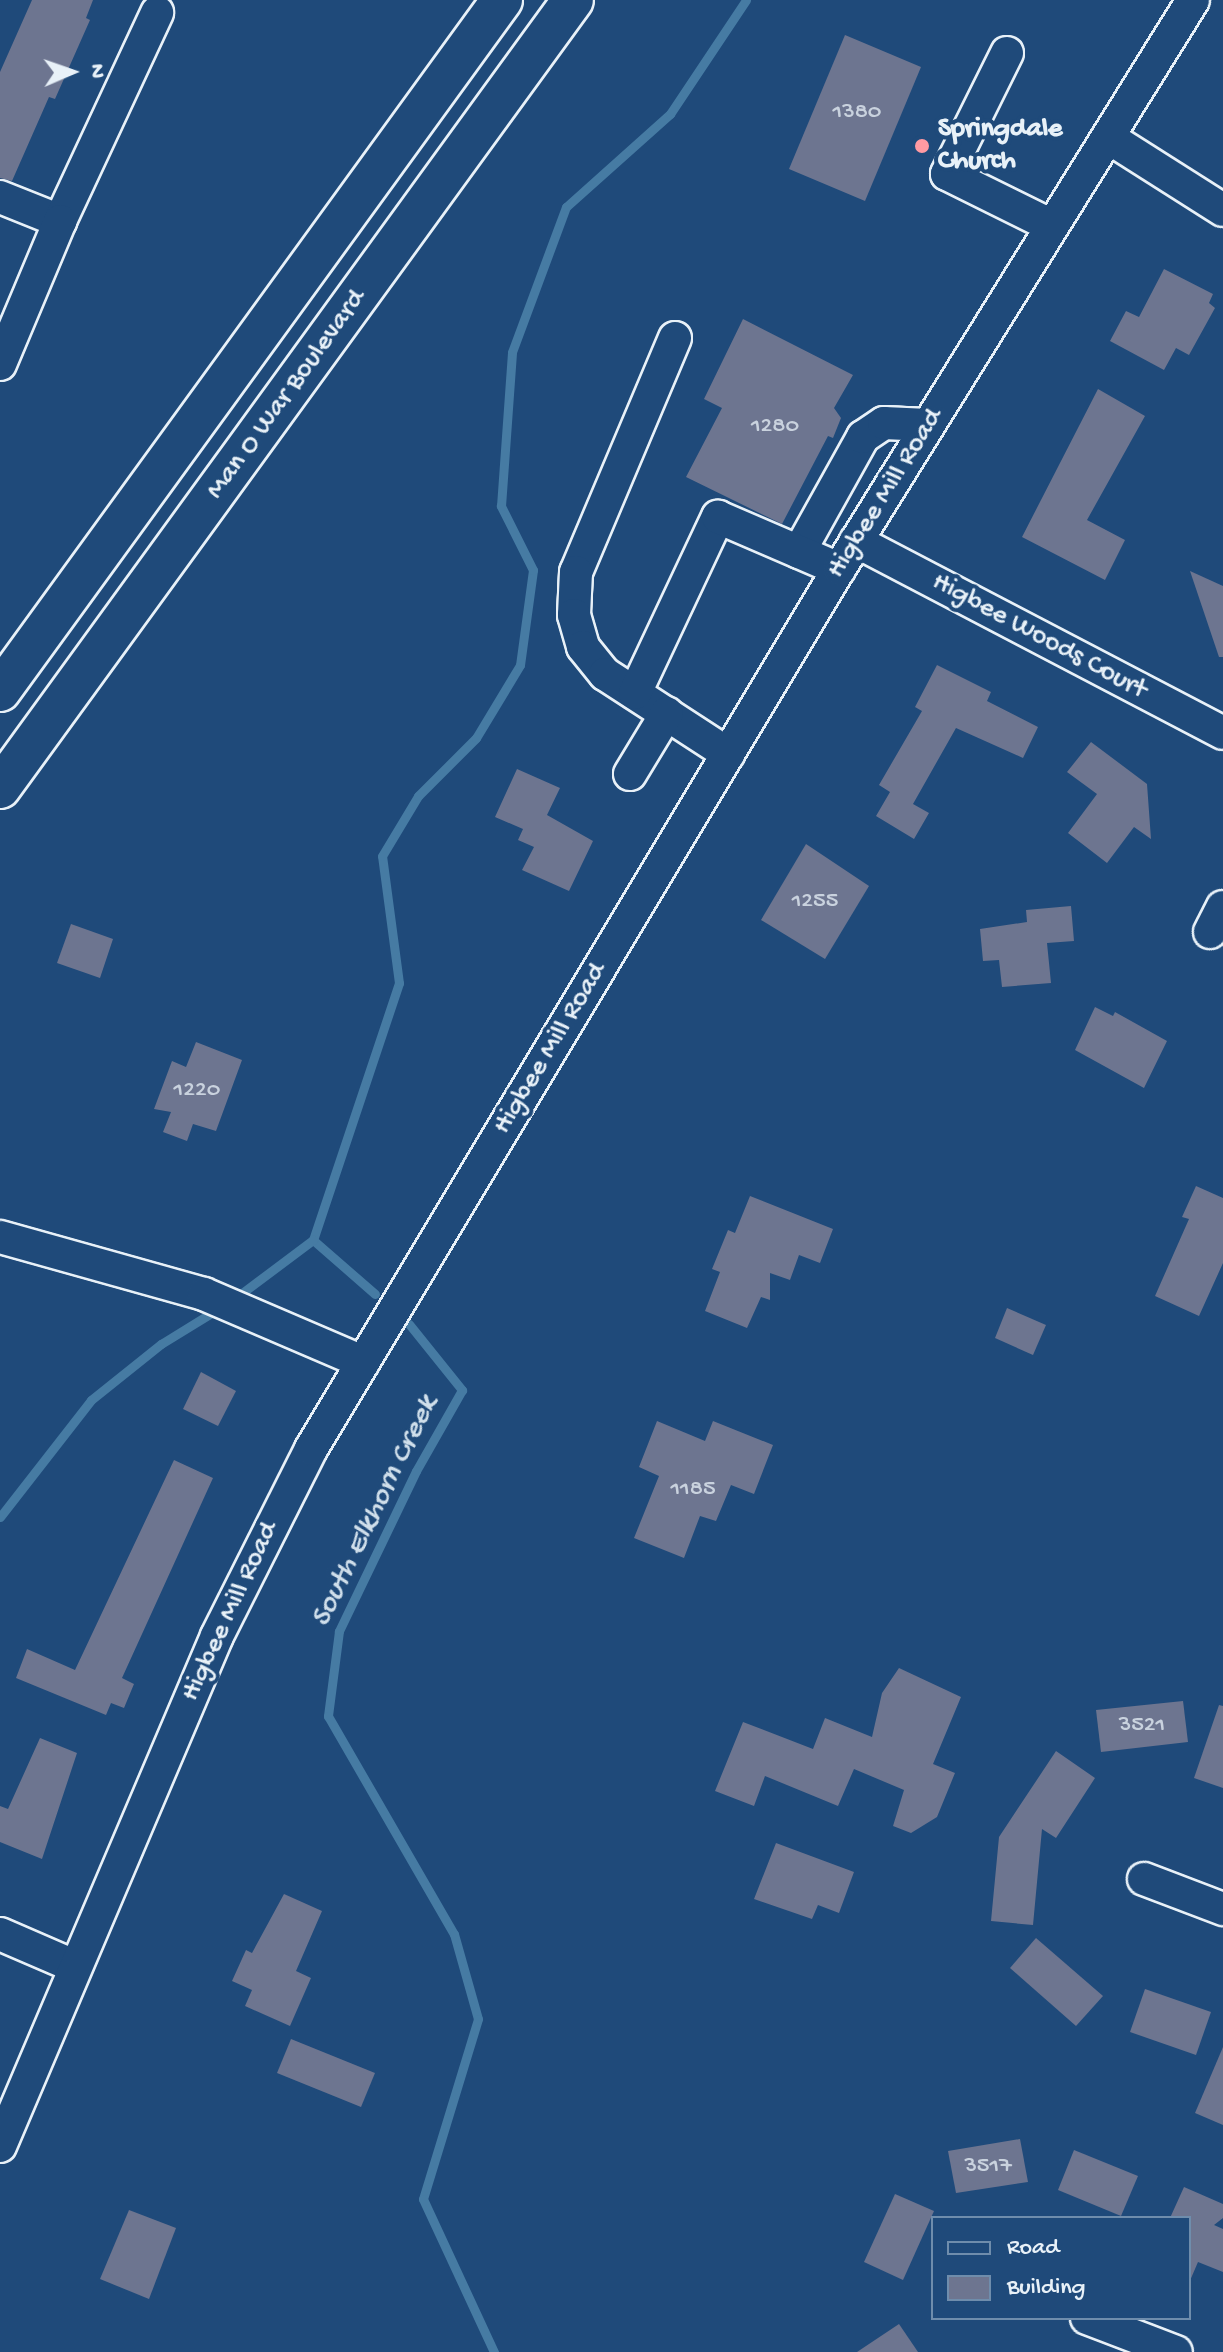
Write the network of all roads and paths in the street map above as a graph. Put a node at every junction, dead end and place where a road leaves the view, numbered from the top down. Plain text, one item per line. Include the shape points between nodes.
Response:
1 (502, 0) edge
2 (573, 0) edge
3 (1193, 0) edge
4 (157, 13) dead end
5 (1007, 53) dead end
6 (1108, 137) junction
7 (0, 197) edge
8 (1221, 203) edge
9 (60, 221) junction
10 (1052, 226) junction
11 (675, 338) dead end
12 (0, 364) edge
13 (928, 425) junction
14 (856, 541) junction
15 (799, 552) junction
16 (839, 569) junction
17 (0, 691) edge
18 (635, 693) junction
19 (667, 713) junction
20 (1223, 733) edge
21 (728, 754) junction
22 (630, 774) dead end
23 (0, 788) edge
24 (2, 1242) edge
25 (363, 1362) junction
26 (1144, 1879) dead end
27 (1223, 1909) edge
28 (0, 1934) edge
29 (74, 1966) junction
30 (0, 2146) edge
31 (1092, 2320) edge
32 (1176, 2352) edge

1 - 17 main road, Man O War Boulevard
2 - 23 main road, Man O War Boulevard
3 - 6 street, Higbee Mill Road
4 - 9 street
5 - 10 street via 947,174
6 - 8 street
6 - 10 street, Higbee Mill Road
7 - 9 street
9 - 12 street
10 - 13 street, Higbee Mill Road
11 - 18 street via 576,572 574,615 583,647 605,674
13 - 14 street, Higbee Mill Road
13 - 15 street via 884,423 863,437
14 - 16 street, Higbee Mill Road
14 - 20 street, Higbee Woods Court
15 - 16 street
15 - 18 street via 718,517
16 - 21 street, Higbee Mill Road
18 - 19 street
19 - 21 street
19 - 22 street
21 - 25 street, Higbee Mill Road
24 - 25 street via 204,1294
25 - 29 street, Higbee Mill Road via 291,1487 217,1636
26 - 27 street
28 - 29 street
29 - 30 street, Higbee Mill Road
31 - 32 street

